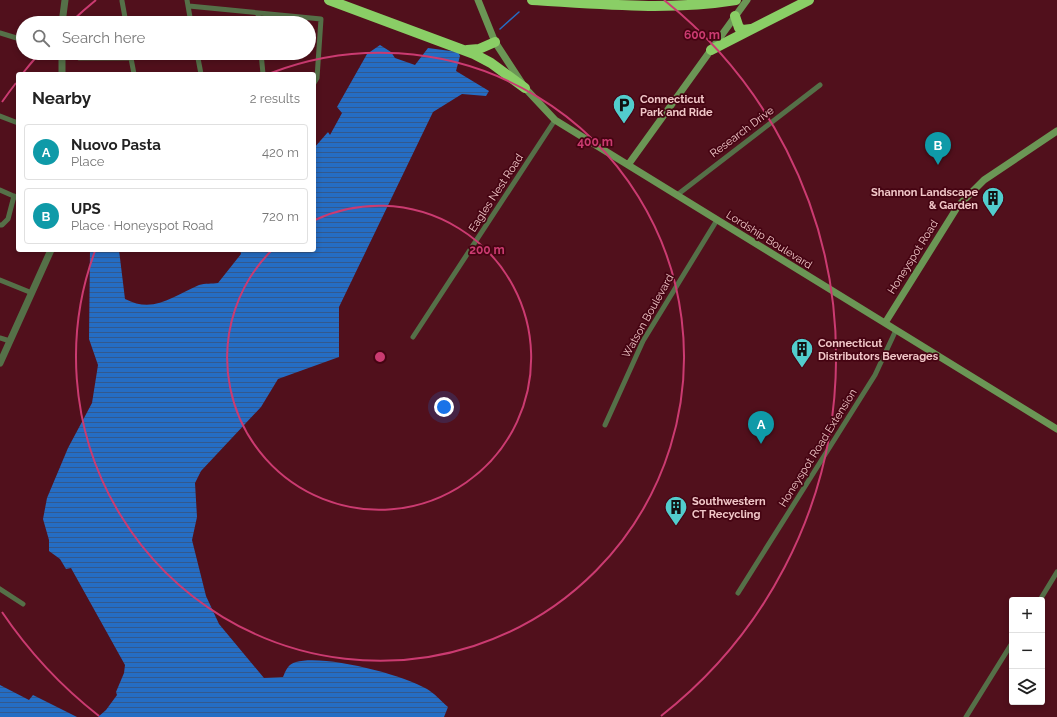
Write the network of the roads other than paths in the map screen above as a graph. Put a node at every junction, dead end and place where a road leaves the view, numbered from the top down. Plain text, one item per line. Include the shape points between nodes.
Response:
1 (65, 0) edge
2 (329, 0) edge
3 (478, 0) edge
4 (532, 0) edge
5 (747, 0) edge
6 (809, 0) edge
7 (122, 1) dead end
8 (732, 1) edge
9 (188, 3) edge
10 (258, 13) junction
11 (63, 16) edge
12 (125, 16) edge
13 (191, 16) edge
14 (258, 16) edge
15 (290, 16) edge
16 (735, 16) junction
17 (316, 19) edge
18 (752, 29) junction
19 (0, 33) edge
20 (16, 38) edge
21 (495, 42) junction
22 (463, 49) junction
23 (711, 50) junction
24 (62, 60) edge
25 (131, 60) edge
26 (198, 60) edge
27 (262, 60) edge
28 (62, 72) edge
29 (134, 72) edge
30 (201, 72) edge
31 (263, 72) edge
32 (316, 78) edge
33 (820, 85) dead end
34 (525, 88) junction
35 (0, 116) edge
36 (555, 120) junction
37 (16, 122) edge
38 (1057, 132) edge
39 (628, 165) junction
40 (0, 190) edge
41 (677, 195) junction
42 (16, 197) edge
43 (717, 220) junction
44 (0, 225) edge
45 (50, 252) edge
46 (0, 280) edge
47 (32, 293) junction
48 (885, 323) junction
49 (896, 330) junction
50 (413, 337) dead end
51 (0, 338) edge
52 (10, 342) junction
53 (0, 363) edge
54 (605, 425) dead end
55 (1057, 429) edge
56 (1057, 572) edge
57 (0, 590) edge
58 (738, 593) dead end
59 (1042, 597) edge
60 (23, 604) dead end
61 (1009, 648) edge
62 (966, 717) edge

1 - 11 street
2 - 22 highway
3 - 21 main road, Lordship Boulevard
4 - 8 highway via 642,6 684,6
5 - 16 main road
6 - 18 highway
7 - 12 street
9 - 10 street
9 - 13 street
10 - 14 street
10 - 15 street
16 - 18 highway via 739,28
16 - 23 main road
17 - 32 street via 321,19
18 - 23 highway
19 - 20 street
21 - 22 highway via 476,50
21 - 34 main road, Lordship Boulevard
22 - 34 highway via 490,63
23 - 39 main road
24 - 28 street
25 - 29 street
26 - 30 street
27 - 31 street
33 - 41 street, Research Drive
34 - 36 main road, Lordship Boulevard
35 - 37 street
36 - 39 main road, Lordship Boulevard
36 - 50 street, Eagles Nest Road
38 - 48 main road, Honeyspot Road via 984,180 958,206
39 - 41 main road, Lordship Boulevard
40 - 42 street
41 - 43 main road, Lordship Boulevard
42 - 44 street via 8,219
43 - 48 main road, Lordship Boulevard
43 - 54 street, Watson Boulevard via 643,341
45 - 47 street
46 - 47 street
47 - 52 street
48 - 49 main road, Lordship Boulevard
49 - 55 main road, Lordship Boulevard
49 - 58 street, Honeyspot Road Extension via 875,375
51 - 52 street
52 - 53 street
56 - 59 street
57 - 60 street
61 - 62 street

